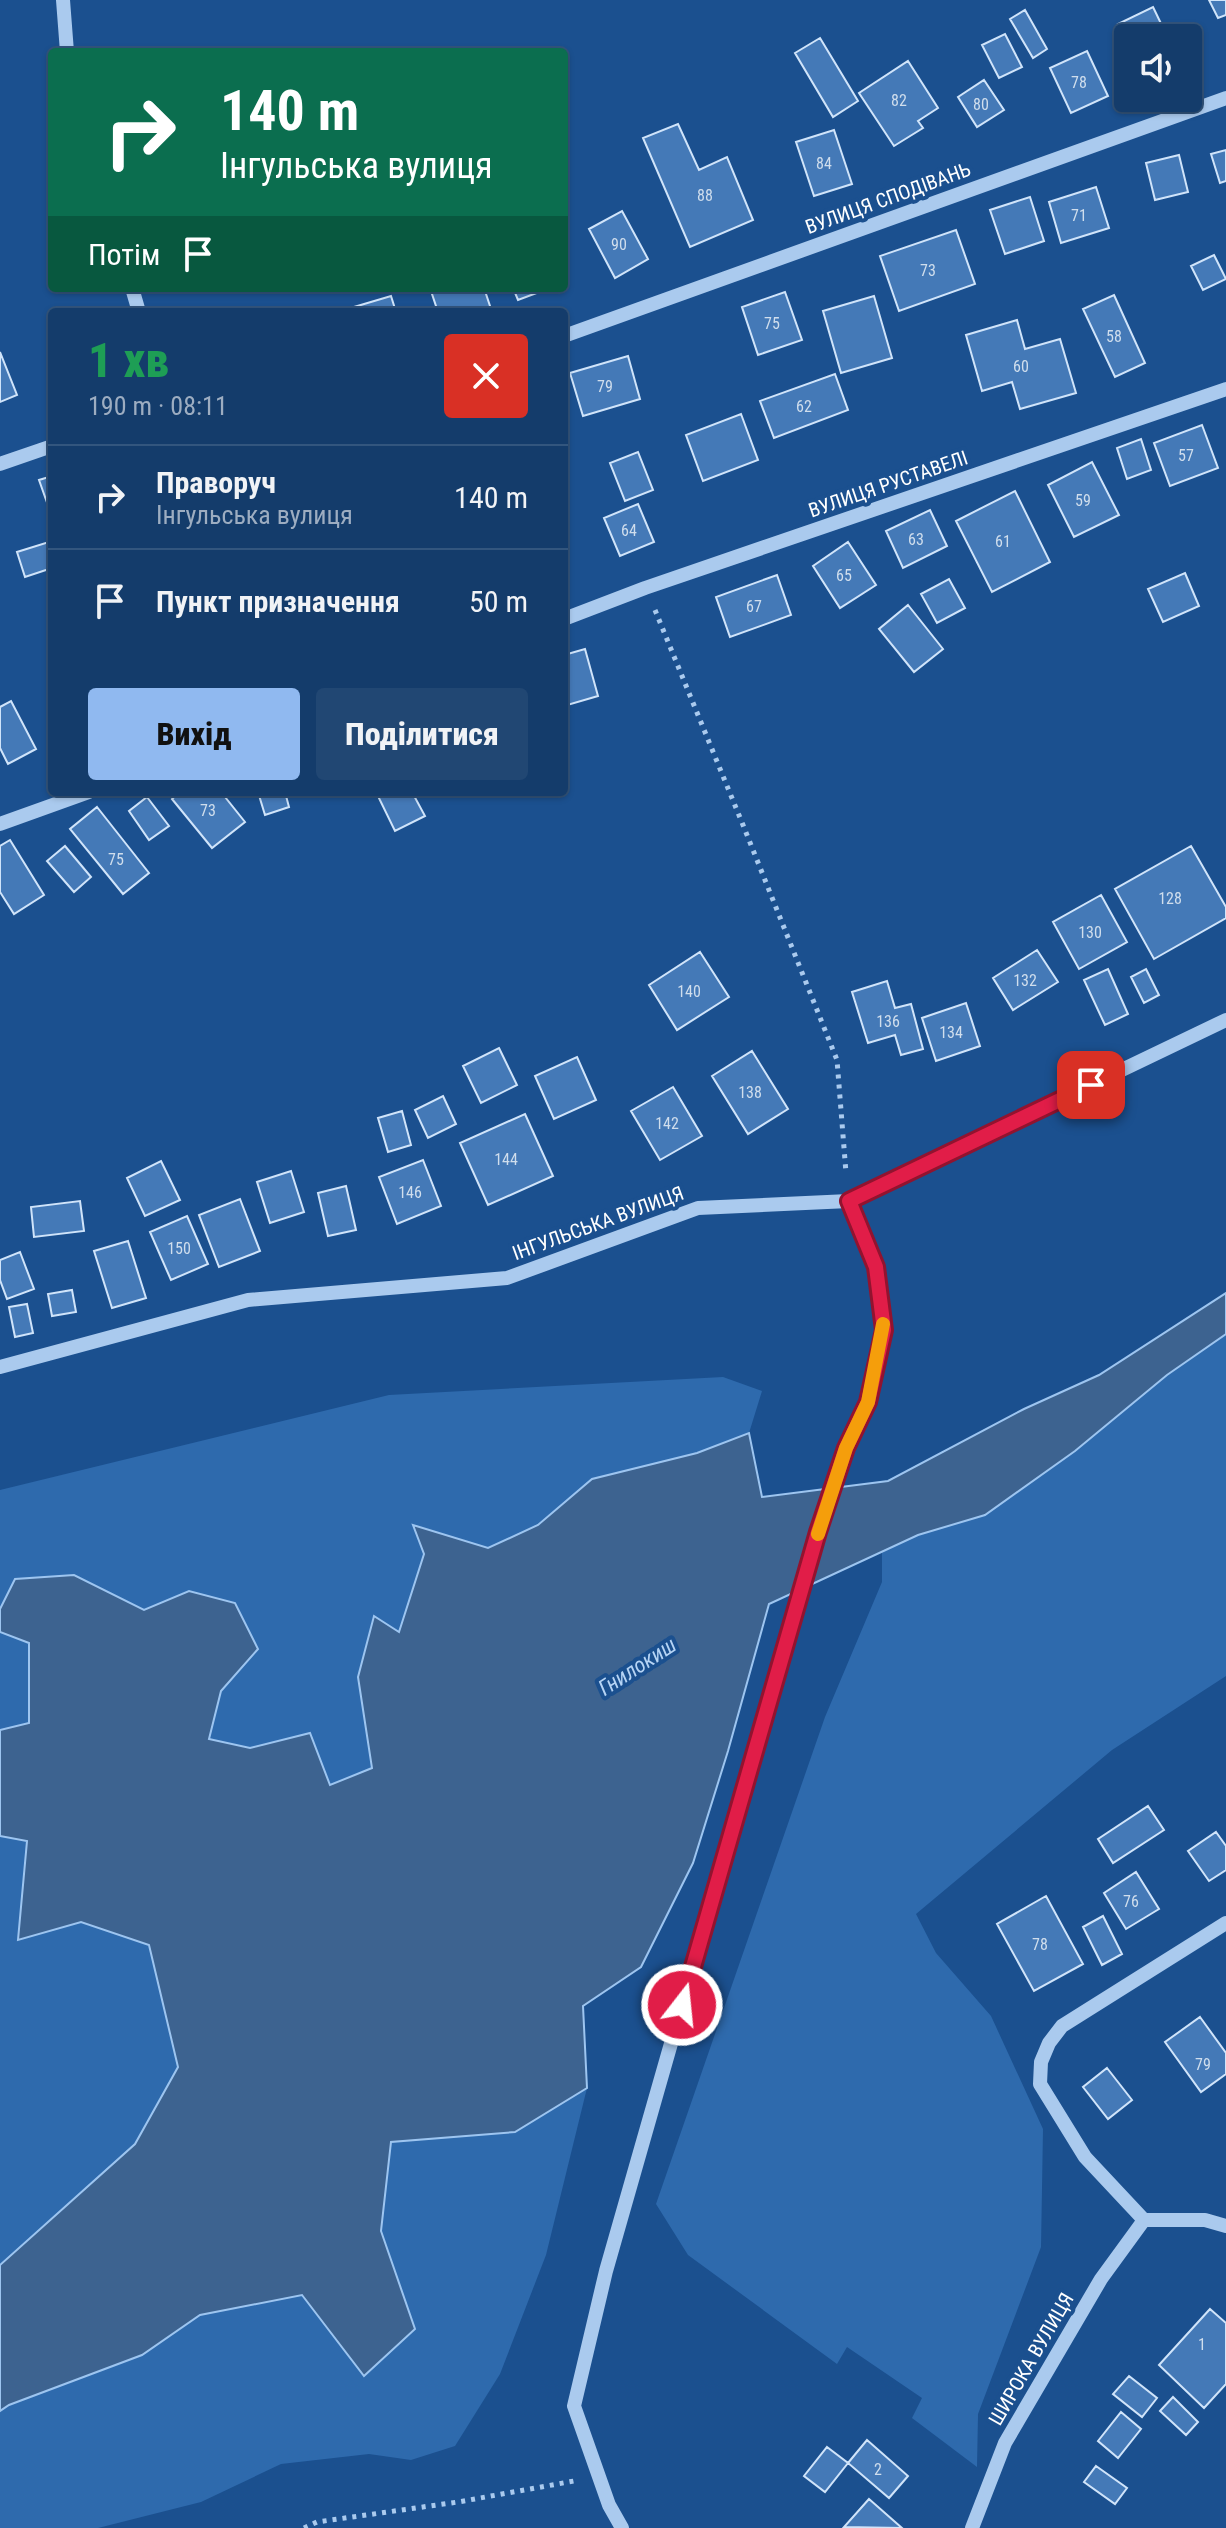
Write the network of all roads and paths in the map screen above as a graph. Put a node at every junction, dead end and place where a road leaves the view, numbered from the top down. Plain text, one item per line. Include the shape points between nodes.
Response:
1 (63, 0) edge
2 (67, 48) edge
3 (1226, 98) edge
4 (568, 335) edge
5 (1226, 389) edge
6 (48, 447) edge
7 (0, 464) edge
8 (645, 588) junction
9 (568, 617) edge
10 (78, 796) edge
11 (0, 824) edge
12 (1226, 1020) edge
13 (849, 1201) junction
14 (0, 1367) edge
15 (1226, 1923) edge
16 (1144, 2220) junction
17 (1226, 2226) edge
18 (599, 2476) junction
19 (304, 2528) edge
20 (622, 2528) edge
21 (972, 2528) edge

1 - 2 street
3 - 4 street, ВУЛИЦЯ СПОДІВАНЬ
5 - 8 street, ВУЛИЦЯ РУСТАВЕЛІ
6 - 7 street
8 - 9 street, ВУЛИЦЯ РУСТАВЕЛІ
8 - 13 path via 837,1060
10 - 11 street
12 - 13 street, ІНГУЛЬСЬКА ВУЛИЦЯ
13 - 14 street, ІНГУЛЬСЬКА ВУЛИЦЯ via 698,1208 507,1278 248,1300
13 - 18 street via 876,1267 884,1330 868,1402 846,1448 792,1620 610,2256 574,2406
15 - 16 street via 1062,2026 1041,2062 1040,2084 1085,2157
16 - 17 street via 1205,2220
16 - 21 street, ШИРОКА ВУЛИЦЯ via 1101,2279 1005,2443
18 - 19 path
18 - 20 street

